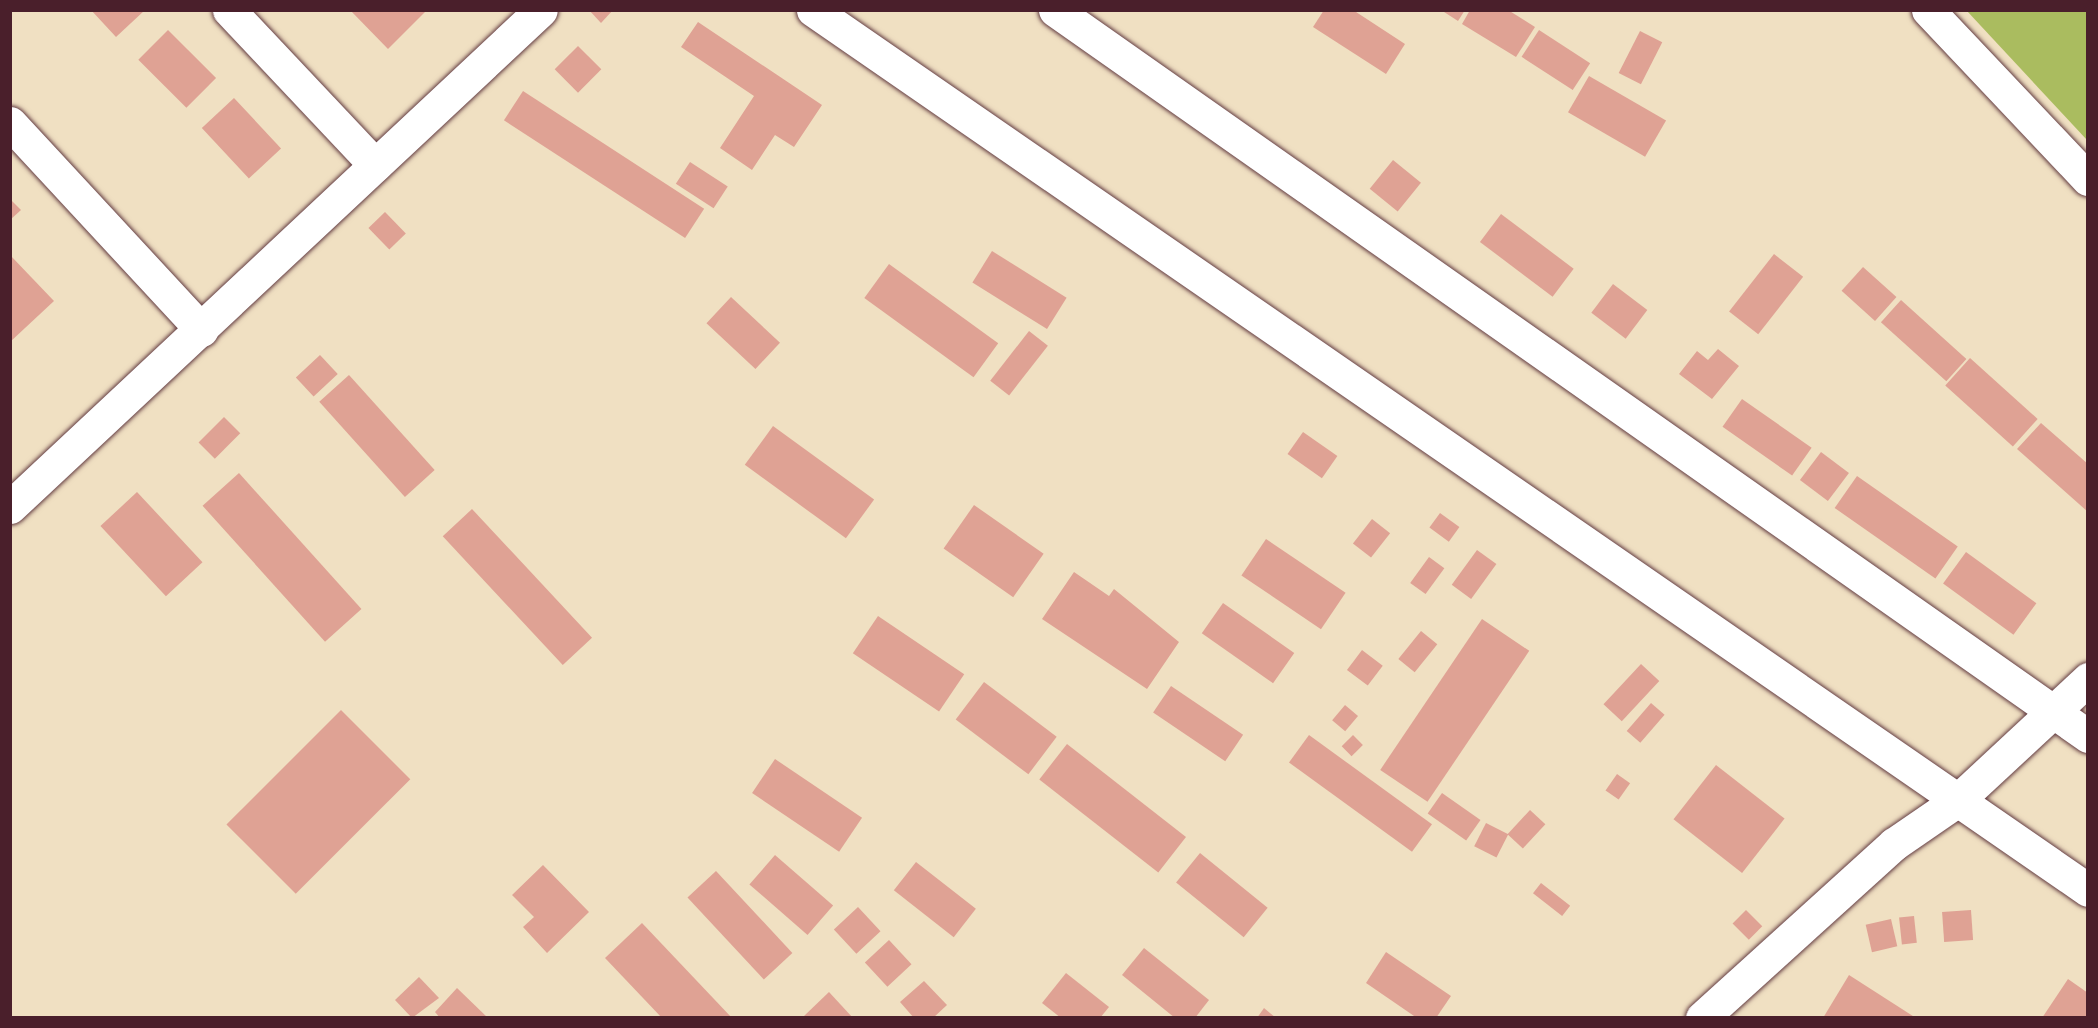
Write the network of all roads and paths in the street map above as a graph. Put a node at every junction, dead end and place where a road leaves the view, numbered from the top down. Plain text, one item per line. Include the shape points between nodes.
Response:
1 (229, 10) edge
2 (541, 10) edge
3 (813, 10) edge
4 (1055, 10) edge
5 (1928, 10) edge
6 (10, 123) edge
7 (375, 165) junction
8 (2088, 179) edge
9 (202, 330) junction
10 (10, 507) edge
11 (2088, 679) edge
12 (2053, 712) junction
13 (2088, 736) edge
14 (1958, 801) junction
15 (2088, 890) edge
16 (1702, 1017) edge

1 - 7 street
2 - 7 street
3 - 14 street
4 - 12 street
5 - 8 street
6 - 9 street
7 - 9 street
9 - 10 street
11 - 12 street
12 - 13 street
12 - 14 street
14 - 15 street
14 - 16 street via 1894,844

